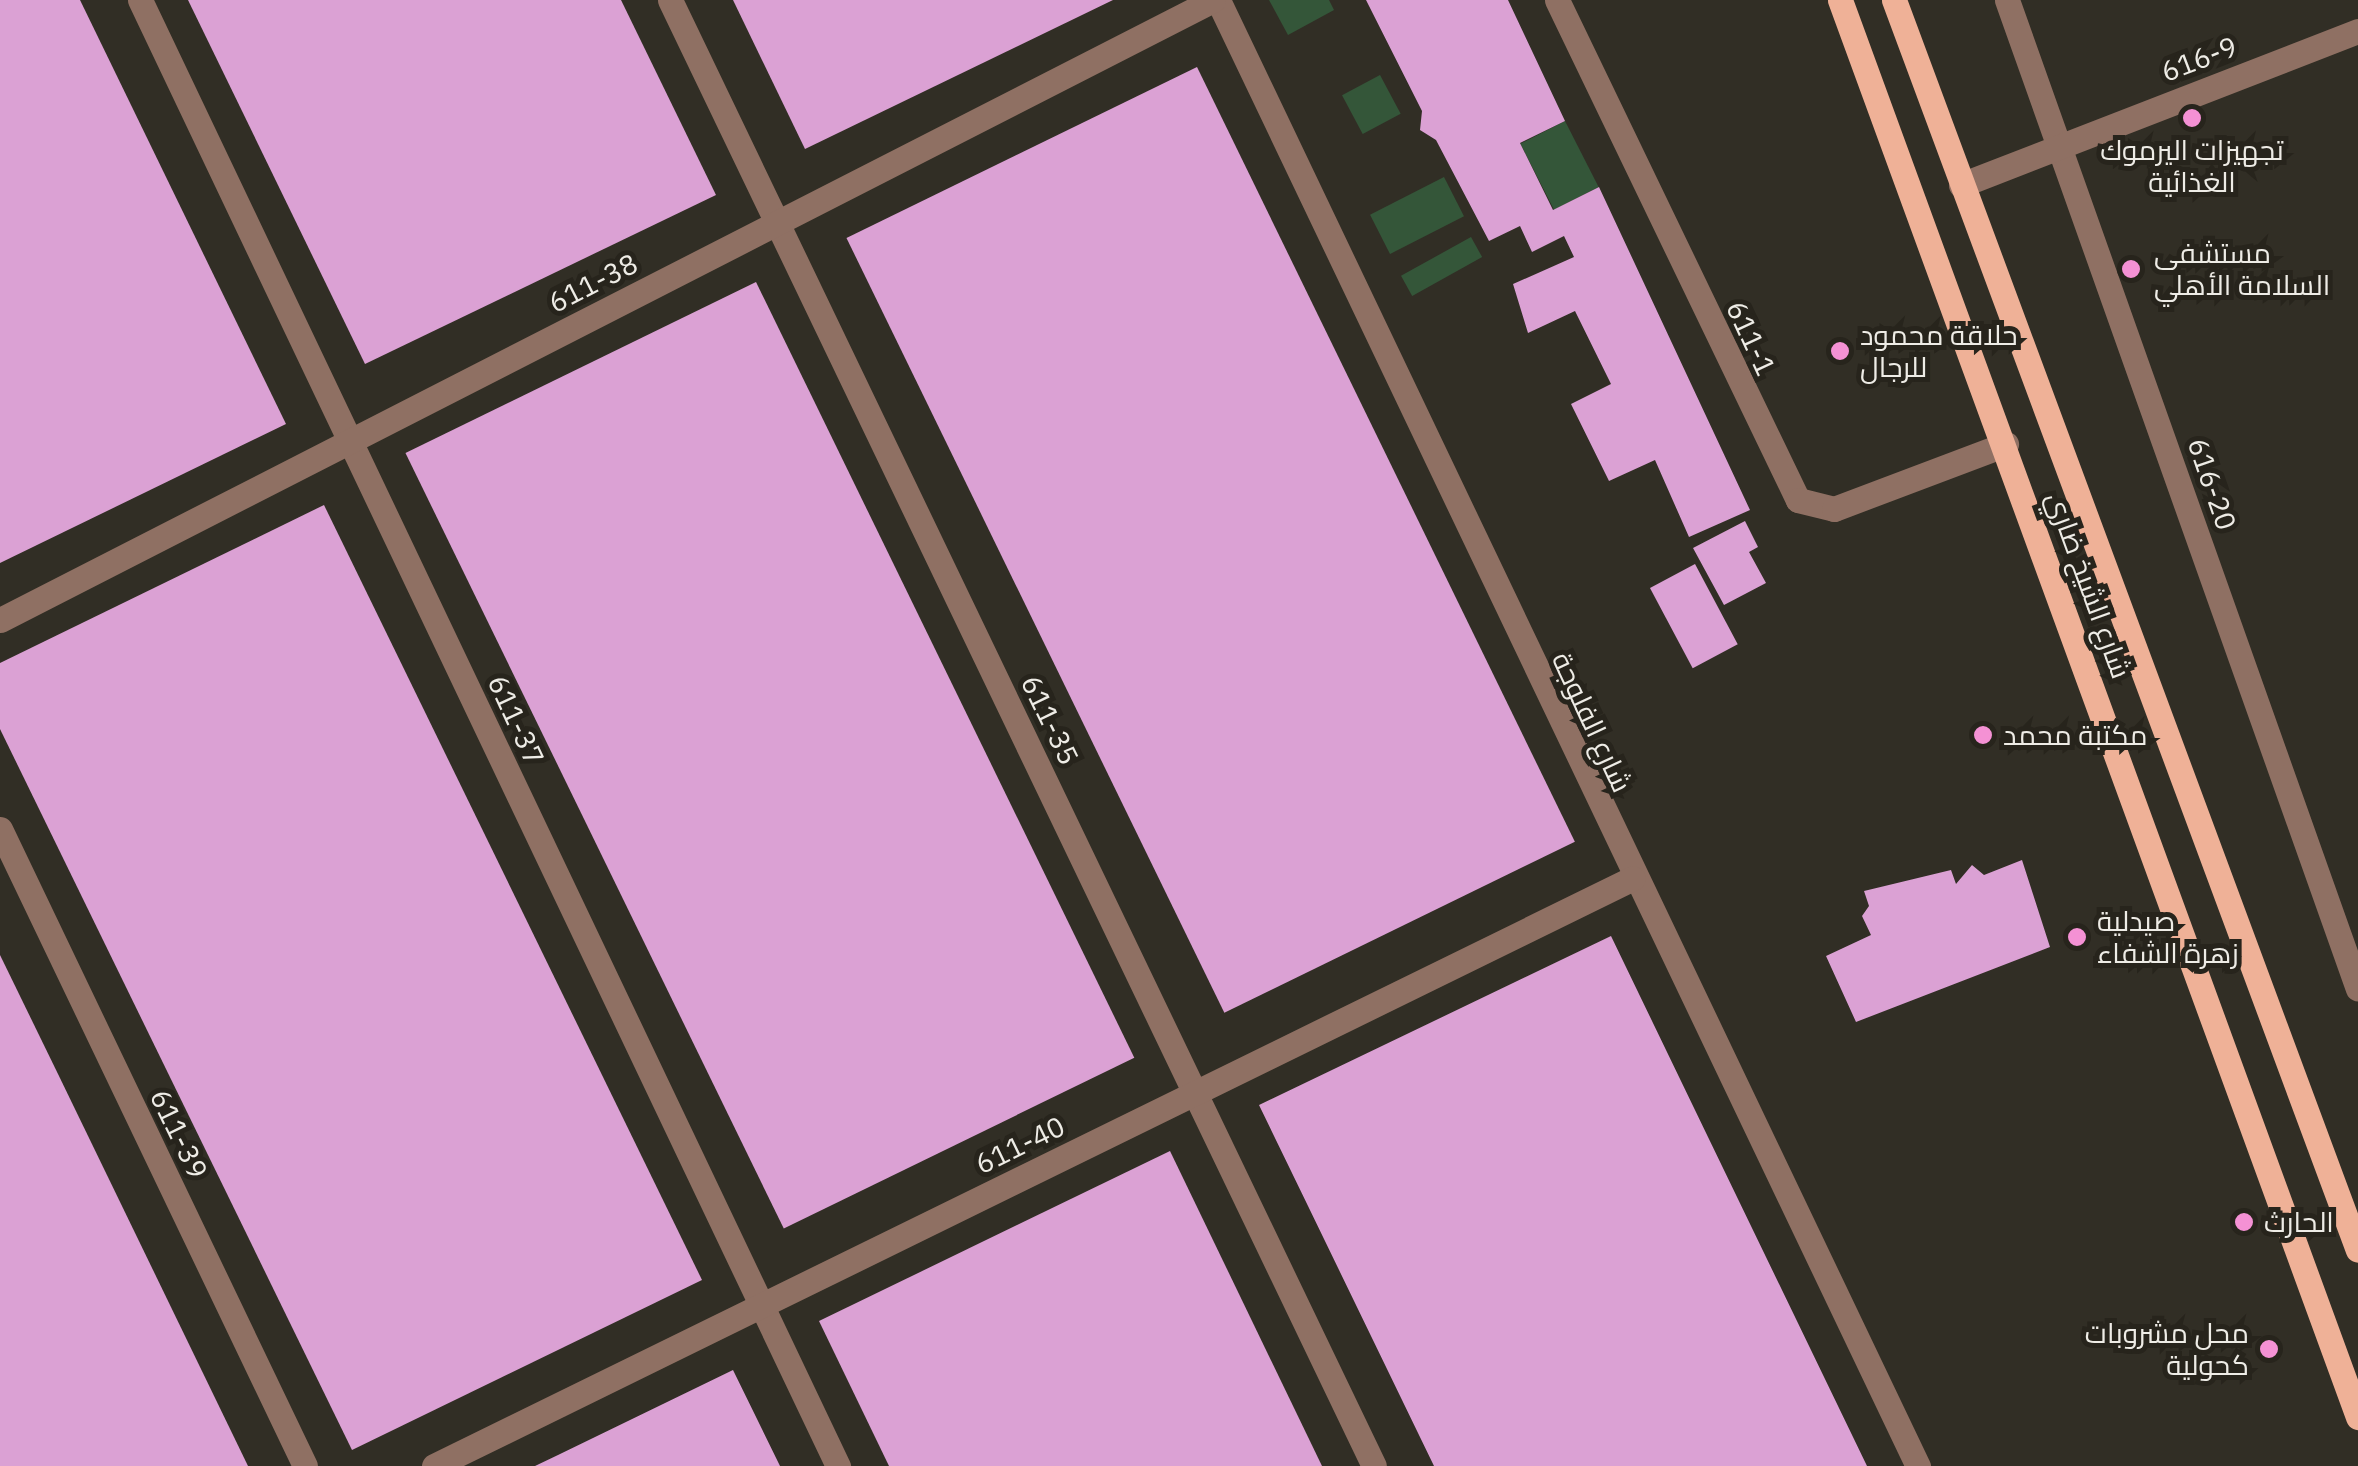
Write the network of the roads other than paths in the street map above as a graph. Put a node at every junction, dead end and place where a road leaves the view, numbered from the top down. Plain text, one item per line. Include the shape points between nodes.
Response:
1 (140, 0) edge
2 (670, 0) edge
3 (1216, 0) edge
4 (1557, 0) edge
5 (1840, 0) edge
6 (1894, 0) edge
7 (2007, 0) edge
8 (2358, 31) edge
9 (2061, 144) junction
10 (1961, 186) junction
11 (778, 223) junction
12 (350, 441) junction
13 (2006, 444) junction
14 (0, 620) edge
15 (0, 828) edge
16 (1633, 878) junction
17 (2358, 989) edge
18 (1195, 1093) junction
19 (2358, 1250) edge
20 (761, 1306) junction
21 (2358, 1418) edge
22 (305, 1466) edge
23 (434, 1466) edge
24 (838, 1466) edge
25 (1374, 1466) edge
26 (1918, 1466) edge

1 - 12 street, 611-37
2 - 11 street, 611-35
3 - 11 street, 611-38
3 - 16 street, شارع الفلوجة
4 - 13 street, 611-1 via 1798,500 1834,509
5 - 13 main road, شارع الشيخ ضاري
6 - 10 main road, شارع الشيخ ضاري
7 - 9 street, 616-20
8 - 9 street, 616-9
9 - 10 street, 616-9
9 - 17 street, 616-20
10 - 19 main road, شارع الشيخ ضاري
11 - 12 street, 611-38
11 - 18 street, 611-35
12 - 14 street, 611-38
12 - 20 street, 611-37
13 - 21 main road, شارع الشيخ ضاري
15 - 22 street, 611-39
16 - 18 street, 611-40
16 - 26 street, شارع الفلوجة
18 - 20 street, 611-40
18 - 25 street, 611-35
20 - 23 street, 611-40
20 - 24 street, 611-37

